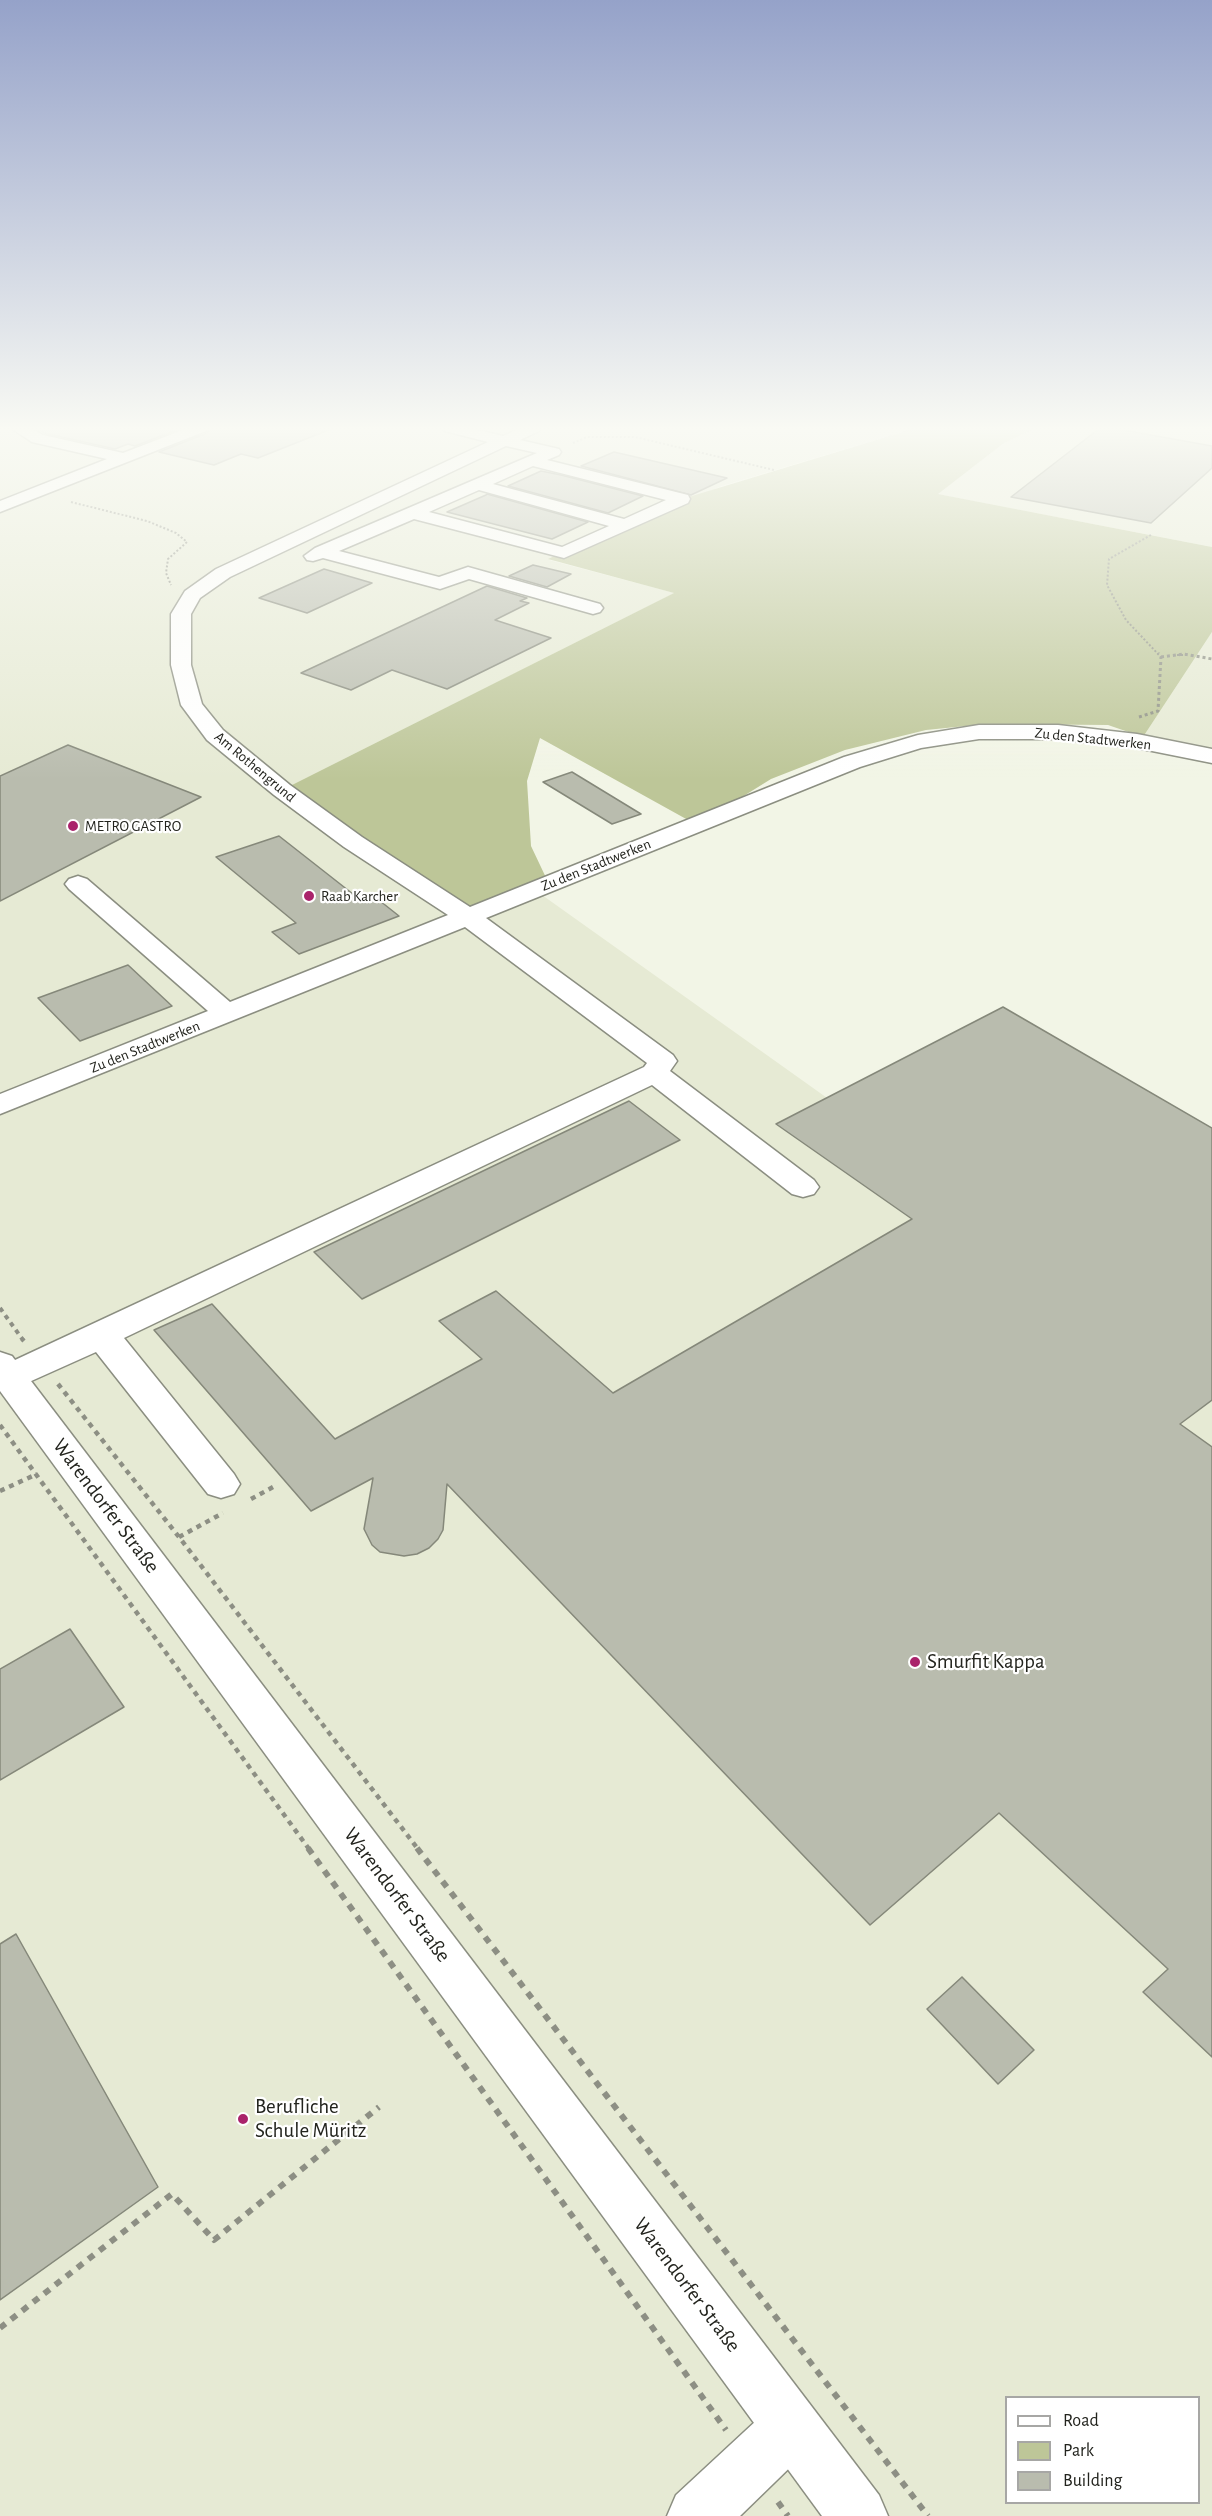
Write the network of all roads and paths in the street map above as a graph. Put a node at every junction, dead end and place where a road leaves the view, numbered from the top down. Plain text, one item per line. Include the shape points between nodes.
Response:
1 (183, 545) edge
2 (282, 545) edge
3 (337, 545) edge
4 (535, 545) edge
5 (581, 545) edge
6 (1133, 545) edge
7 (321, 552) junction
8 (300, 562) dead end
9 (224, 595) dead end
10 (593, 608) dead end
11 (181, 614) junction
12 (1161, 657) junction
13 (1212, 659) edge
14 (1135, 718) dead end
15 (1212, 756) edge
16 (78, 884) dead end
17 (468, 917) junction
18 (227, 1014) junction
19 (654, 1073) junction
20 (0, 1105) edge
21 (803, 1187) dead end
22 (0, 1308) edge
23 (101, 1334) junction
24 (17, 1368) edge
25 (0, 1425) edge
26 (37, 1474) junction
27 (221, 1484) dead end
28 (0, 1491) edge
29 (379, 2107) dead end
30 (0, 2328) edge
31 (771, 2446) junction
32 (698, 2516) edge
33 (788, 2516) edge
34 (858, 2516) edge
35 (928, 2516) edge

1 - 11 path via 168,559 166,573
2 - 11 street via 224,573 192,595
3 - 7 street
4 - 5 street via 564,553
6 - 12 path via 1109,559 1107,585 1126,620
7 - 8 street
7 - 10 street via 440,583 468,573
9 - 11 street
11 - 17 street, Am Rothengrund via 181,665 192,705 215,735 353,842
12 - 13 path via 1184,654
12 - 14 path via 1158,711
15 - 17 street, Zu den Stadtwerken via 1137,741 1058,732 979,732 918,742 852,762
16 - 18 street
17 - 18 street, Zu den Stadtwerken
17 - 19 street, Am Rothengrund via 663,1061
18 - 20 street, Zu den Stadtwerken
19 - 21 street
19 - 23 street
22 - 24 path
23 - 24 street
23 - 27 street
24 - 31 street, Warendorfer Straße
24 - 35 path via 179,1537
25 - 26 path
26 - 28 path
26 - 31 path
29 - 30 path via 214,2240 172,2194
31 - 32 street
31 - 33 path
31 - 34 street, Warendorfer Straße

